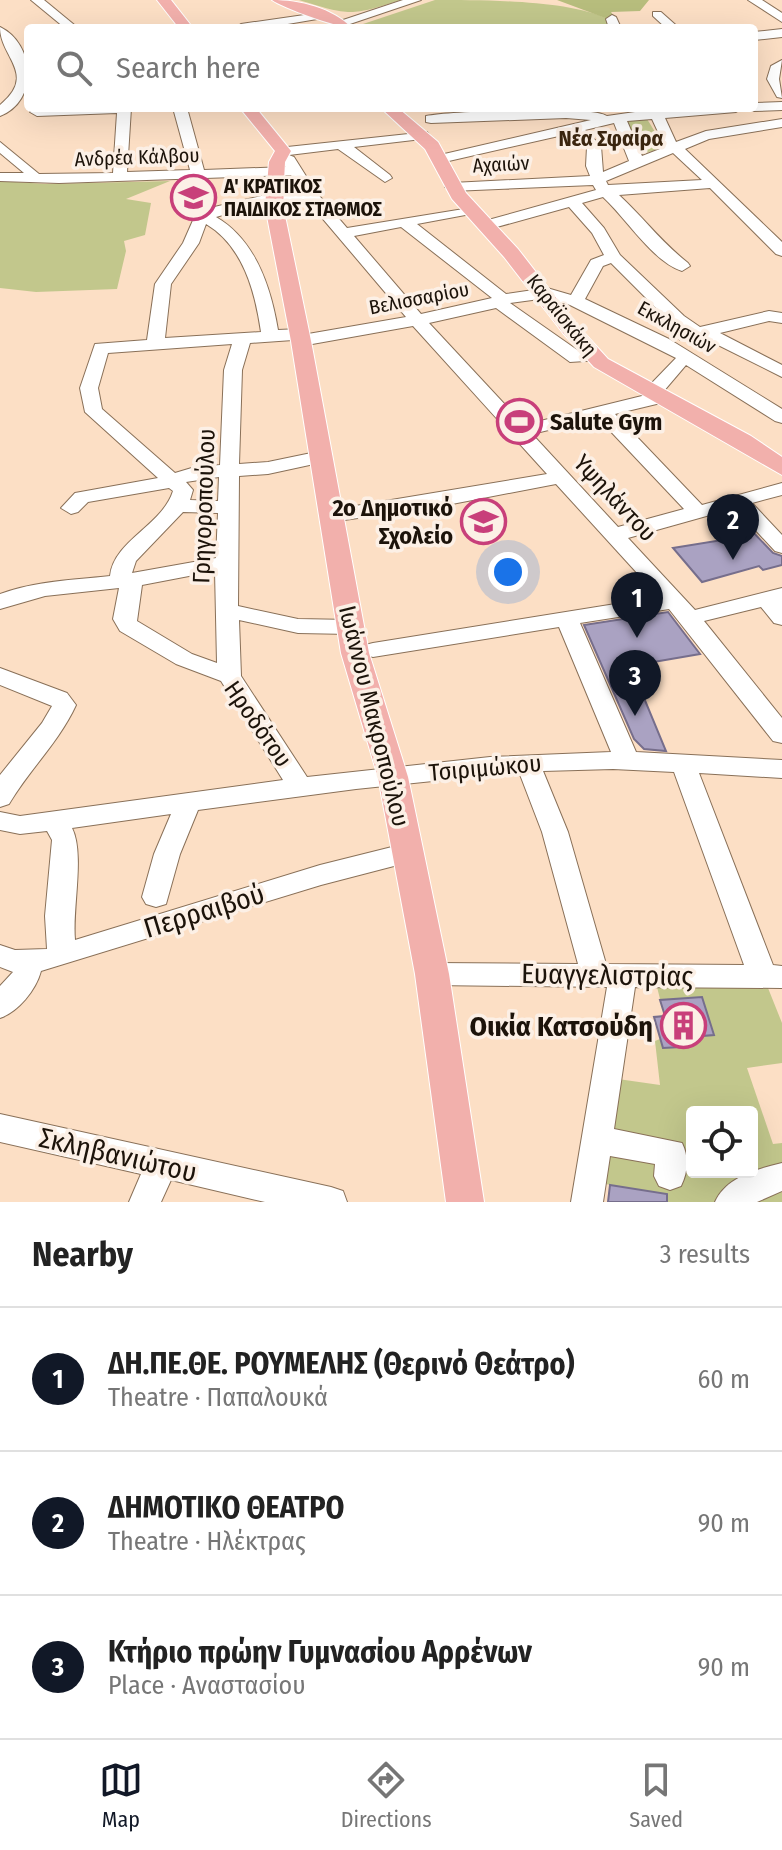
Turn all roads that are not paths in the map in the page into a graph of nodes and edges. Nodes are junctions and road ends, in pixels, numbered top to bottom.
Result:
1 (37, 0) edge
2 (164, 0) edge
3 (279, 0) edge
4 (415, 0) edge
5 (754, 0) edge
6 (657, 14) dead end
7 (325, 15) junction
8 (782, 18) edge
9 (67, 24) edge
10 (183, 24) edge
11 (267, 24) edge
12 (340, 24) edge
13 (349, 24) edge
14 (668, 24) edge
15 (0, 31) edge
16 (782, 33) edge
17 (758, 36) edge
18 (773, 73) edge
19 (0, 93) edge
20 (782, 94) edge
21 (15, 96) junction
22 (782, 106) edge
23 (758, 107) edge
24 (0, 112) edge
25 (124, 112) edge
26 (181, 112) edge
27 (250, 112) edge
28 (397, 112) edge
29 (672, 112) edge
30 (656, 113) junction
31 (613, 119) junction
32 (782, 123) edge
33 (426, 127) junction
34 (576, 129) junction
35 (341, 144) junction
36 (0, 146) edge
37 (674, 147) junction
38 (440, 159) junction
39 (637, 163) junction
40 (198, 175) junction
41 (0, 177) edge
42 (120, 177) junction
43 (287, 177) junction
44 (385, 178) dead end
45 (32, 179) junction
46 (598, 179) junction
47 (450, 182) junction
48 (714, 183) junction
49 (573, 202) junction
50 (471, 210) junction
51 (205, 217) junction
52 (404, 222) junction
53 (486, 225) junction
54 (344, 233) junction
55 (782, 251) edge
56 (613, 257) junction
57 (682, 266) dead end
58 (543, 293) junction
59 (501, 301) junction
60 (576, 301) junction
61 (780, 318) edge
62 (418, 321) junction
63 (700, 331) junction
64 (270, 335) junction
65 (300, 337) junction
66 (242, 340) junction
67 (663, 343) junction
68 (155, 346) junction
69 (594, 356) junction
70 (679, 363) dead end
71 (782, 372) edge
72 (657, 394) junction
73 (602, 412) junction
74 (780, 413) edge
75 (519, 432) junction
76 (321, 457) junction
77 (232, 468) junction
78 (782, 468) edge
79 (561, 477) junction
80 (174, 480) junction
81 (782, 489) edge
82 (738, 500) junction
83 (180, 506) junction
84 (231, 507) junction
85 (71, 508) dead end
86 (697, 511) junction
87 (331, 516) junction
88 (614, 535) junction
89 (782, 547) edge
90 (226, 563) junction
91 (121, 582) junction
92 (774, 597) edge
93 (9, 598) edge
94 (682, 609) junction
95 (226, 610) junction
96 (567, 618) junction
97 (782, 618) edge
98 (350, 627) junction
99 (373, 650) dead end
100 (0, 676) edge
101 (229, 676) junction
102 (782, 735) edge
103 (627, 760) junction
104 (683, 763) junction
105 (528, 764) junction
106 (782, 769) edge
107 (393, 777) junction
108 (300, 788) junction
109 (0, 798) edge
110 (188, 803) junction
111 (0, 821) edge
112 (55, 821) junction
113 (408, 853) junction
114 (156, 897) dead end
115 (62, 955) junction
116 (0, 956) edge
117 (30, 962) junction
118 (432, 974) junction
119 (609, 975) junction
120 (772, 977) edge
121 (0, 1006) edge
122 (0, 1128) edge
123 (596, 1140) junction
124 (161, 1166) junction
125 (670, 1176) dead end
126 (782, 1177) edge
127 (290, 1197) edge
128 (145, 1202) edge
129 (331, 1202) edge
130 (465, 1202) edge
131 (587, 1202) edge
132 (731, 1202) edge

1 - 9 street
2 - 10 main road
3 - 7 main road
4 - 13 street
5 - 8 street
6 - 14 street
7 - 11 street
7 - 12 main road
15 - 21 street
16 - 17 street
18 - 20 street
19 - 21 street
21 - 24 street
22 - 23 street
25 - 42 street
26 - 40 street
27 - 43 main road, Υψηλάντου
28 - 33 main road, Καραϊσκάκη
29 - 30 street
30 - 31 street
30 - 37 street
31 - 33 street
31 - 34 street
31 - 39 street
32 - 37 street
33 - 35 street
33 - 38 main road, Καραϊσκάκη
34 - 38 street
34 - 46 street
35 - 43 street
35 - 44 street
36 - 45 street
37 - 39 street
37 - 48 street
38 - 47 main road, Καραϊσκάκη
39 - 46 street
40 - 42 street, Ανδρέα Κάλβου
40 - 43 street, Ανδρέα Κάλβου
41 - 45 street, Ανδρέα Κάλβου
42 - 45 street, Ανδρέα Κάλβου
43 - 51 street
43 - 54 street, Υψηλάντου
43 - 65 main road, Ιωάννου Μακροπούλου
46 - 47 street
46 - 48 street
46 - 49 street
46 - 57 street
47 - 50 main road, Καραϊσκάκη
48 - 55 street
49 - 53 street
49 - 56 street
50 - 52 street
50 - 53 main road, Καραϊσκάκη
51 - 64 street
51 - 68 street
52 - 54 street
52 - 59 street
53 - 58 main road, Καραϊσκάκη
54 - 62 street, Υψηλάντου
56 - 60 street
56 - 63 street
58 - 59 street, Βελισσαρίου
58 - 60 street, Εκκλησιών
58 - 69 main road, Καραϊσκάκη
59 - 62 street, Βελισσαρίου
59 - 69 street
60 - 67 street, Εκκλησιών
61 - 63 street
62 - 65 street, Βελισσαρίου
62 - 75 street, Υψηλάντου
63 - 67 street
63 - 71 street
64 - 65 street, Βελισσαρίου
64 - 66 street, Βελισσαρίου
65 - 76 main road, Ιωάννου Μακροπούλου
66 - 68 street, Βελισσαρίου
66 - 77 street, Γρηγοροπούλου
67 - 74 street, Εκκλησιών
68 - 80 street, Βελισσαρίου
69 - 72 main road, Καραϊσκάκη
70 - 72 street
72 - 73 street
72 - 78 main road, Καραϊσκάκη
73 - 75 street
73 - 86 street
75 - 79 street, Υψηλάντου
76 - 77 street
76 - 87 main road, Ιωάννου Μακροπούλου
77 - 80 street
77 - 84 street, Γρηγοροπούλου
79 - 87 street
79 - 88 street, Υψηλάντου
80 - 83 street
80 - 85 street
81 - 82 street
82 - 86 street
82 - 89 street
83 - 84 street
83 - 91 street
84 - 90 street, Γρηγοροπούλου
86 - 88 street
87 - 98 main road, Ιωάννου Μακροπούλου
88 - 94 street, Υψηλάντου
90 - 91 street
90 - 95 street, Γρηγοροπούλου
91 - 93 street
91 - 101 street, Ηροδότου
92 - 94 street
92 - 97 street
94 - 96 street
94 - 102 street, Υψηλάντου
95 - 98 street
95 - 101 street, Γρηγοροπούλου
96 - 99 street
96 - 103 street
98 - 107 main road, Ιωάννου Μακροπούλου
100 - 109 street
101 - 108 street, Ηροδότου
103 - 104 street, Τσιριμώκου
103 - 105 street, Τσιριμώκου
104 - 106 street, Τσιριμώκου
104 - 120 street
105 - 107 street, Τσιριμώκου
105 - 119 street
107 - 108 street, Τσιριμώκου
107 - 113 main road, Ιωάννου Μακροπούλου
108 - 110 street, Τσιριμώκου
110 - 112 street, Τσιριμώκου
110 - 114 street
111 - 112 street, Τσιριμώκου
112 - 115 street
113 - 115 street, Περραιβού
113 - 118 main road, Ιωάννου Μακροπούλου
115 - 117 street, Περραιβού
116 - 117 street, Περραιβού
117 - 121 street
118 - 119 street, Ευαγγελιστρίας
118 - 130 main road, Ιωάννου Μακροπούλου
119 - 120 street, Ευαγγελιστρίας
119 - 123 street
122 - 124 street, Σκληβανιώτου
123 - 125 street
123 - 131 street
124 - 127 street, Σκληβανιώτου
124 - 128 street
126 - 132 street
127 - 129 street, Σκληβανιώτου

